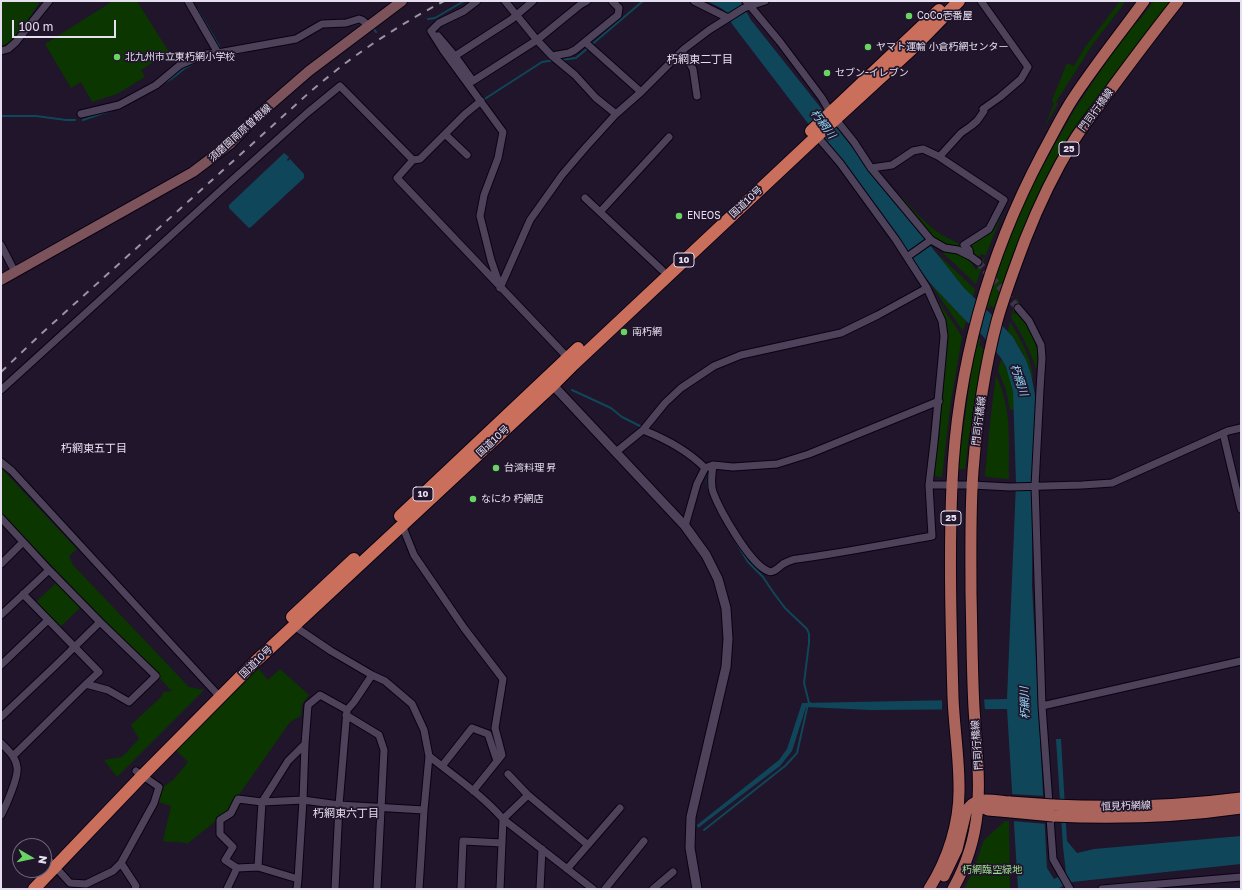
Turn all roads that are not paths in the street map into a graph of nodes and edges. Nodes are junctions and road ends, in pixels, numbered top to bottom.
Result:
1 (49, 1) edge
2 (188, 1) edge
3 (402, 1) edge
4 (477, 1) edge
5 (505, 1) edge
6 (533, 1) edge
7 (588, 1) edge
8 (612, 1) edge
9 (694, 1) edge
10 (764, 1) edge
11 (948, 1) edge
12 (959, 1) edge
13 (981, 1) edge
14 (1144, 1) edge
15 (1178, 1) edge
16 (579, 3) edge
17 (747, 5) edge
18 (516, 15) junction
19 (728, 18) junction
20 (368, 27) junction
21 (431, 31) junction
22 (537, 40) junction
23 (588, 44) junction
24 (1, 51) edge
25 (682, 51) junction
26 (218, 53) junction
27 (455, 56) junction
28 (553, 56) junction
29 (641, 92) junction
30 (697, 96) dead end
31 (481, 101) junction
32 (81, 114) dead end
33 (616, 114) junction
34 (833, 115) junction
35 (814, 133) junction
36 (445, 134) junction
37 (669, 137) dead end
38 (467, 155) dead end
39 (938, 156) junction
40 (413, 160) junction
41 (871, 168) junction
42 (585, 198) dead end
43 (600, 212) junction
44 (928, 243) junction
45 (1, 245) edge
46 (910, 256) junction
47 (970, 256) junction
48 (978, 262) tunnel mouth
49 (662, 270) junction
50 (15, 272) junction
51 (1, 280) edge
52 (500, 288) junction
53 (928, 288) junction
54 (1018, 308) tunnel mouth
55 (570, 361) junction
56 (550, 382) junction
57 (1, 390) edge
58 (939, 400) junction
59 (1241, 428) edge
60 (643, 430) junction
61 (1223, 433) junction
62 (616, 452) junction
63 (1, 463) edge
64 (713, 465) junction
65 (705, 468) junction
66 (929, 485) junction
67 (952, 485) junction
68 (972, 485) junction
69 (1035, 486) junction
70 (1241, 509) edge
71 (1, 518) edge
72 (402, 525) junction
73 (685, 526) junction
74 (23, 542) junction
75 (1, 564) edge
76 (49, 570) junction
77 (23, 594) junction
78 (1, 615) edge
79 (48, 620) junction
80 (100, 622) junction
81 (294, 626) junction
82 (74, 648) junction
83 (1241, 661) edge
84 (1, 665) edge
85 (372, 675) junction
86 (86, 684) junction
87 (217, 694) junction
88 (1042, 706) junction
89 (346, 713) junction
90 (1, 717) edge
91 (1, 744) edge
92 (306, 744) junction
93 (13, 756) junction
94 (429, 756) junction
95 (497, 761) junction
96 (442, 766) junction
97 (139, 774) junction
98 (508, 774) dead end
99 (959, 787) junction
100 (473, 791) junction
101 (528, 795) junction
102 (1241, 798) edge
103 (303, 800) junction
104 (262, 802) junction
105 (4, 804) edge
106 (981, 804) junction
107 (339, 805) junction
108 (381, 807) junction
109 (620, 808) dead end
110 (1241, 808) edge
111 (424, 810) junction
112 (1053, 811) junction
113 (1, 815) edge
114 (503, 819) junction
115 (644, 841) dead end
116 (502, 843) junction
117 (588, 846) junction
118 (542, 849) junction
119 (52, 862) edge
120 (121, 863) junction
121 (258, 866) junction
122 (237, 868) junction
123 (567, 869) junction
124 (52, 870) edge
125 (673, 872) dead end
126 (1241, 877) edge
127 (36, 878) edge
128 (41, 878) edge
129 (298, 879) junction
130 (69, 886) edge
131 (1069, 888) edge
132 (25, 889) edge
133 (34, 889) edge
134 (135, 889) edge
135 (227, 889) edge
136 (297, 889) edge
137 (335, 889) edge
138 (377, 889) edge
139 (419, 889) edge
140 (461, 889) edge
141 (500, 889) edge
142 (540, 889) edge
143 (593, 889) edge
144 (606, 889) edge
145 (653, 889) edge
146 (697, 889) edge
147 (929, 889) edge
148 (937, 889) edge
149 (953, 889) edge
150 (1102, 889) edge

1 - 24 street
2 - 26 street
3 - 20 main road, 須磨園南原曽根線
4 - 21 street
5 - 18 street
6 - 18 street
7 - 16 street
8 - 23 street
9 - 19 street
10 - 17 street
11 - 34 highway, 国道10号 / 10
12 - 34 highway, 国道10号 / 10
13 - 39 street
14 - 67 main road, 門司行橋線 / 25
15 - 68 main road, 門司行橋線 / 25
16 - 22 street
17 - 19 street
17 - 34 street
18 - 22 street
18 - 27 street
19 - 25 street
20 - 26 street
20 - 50 main road, 須磨園南原曽根線
21 - 27 street
21 - 31 street
22 - 27 street
22 - 28 street
23 - 28 street
23 - 29 street
25 - 29 street
25 - 30 street
26 - 32 street
28 - 33 street
29 - 33 street
31 - 36 street
31 - 52 street
33 - 52 street
34 - 35 highway, 国道10号 / 10
34 - 41 street
35 - 46 street
35 - 49 highway, 国道10号 / 10
35 - 55 highway, 国道10号 / 10
36 - 38 street
36 - 40 street
37 - 43 street
39 - 41 street
39 - 47 street
40 - 52 street
40 - 57 street
41 - 44 street
42 - 43 street
43 - 49 street
44 - 46 street
44 - 47 street
45 - 50 street
46 - 53 street
47 - 48 street
49 - 55 highway, 国道10号 / 10
50 - 51 main road, 須磨園南原曽根線
52 - 55 street
53 - 58 street
53 - 60 street
54 - 69 street
55 - 56 highway, 国道10号 / 10
56 - 62 street
56 - 72 highway, 国道10号 / 10
56 - 87 highway, 国道10号 / 10
58 - 64 street
58 - 66 street
59 - 61 street
60 - 62 street
60 - 65 street
61 - 69 street
61 - 70 street
62 - 73 street
63 - 87 street
64 - 65 street
64 - 66 street
65 - 73 street
66 - 67 street
67 - 68 street
67 - 99 main road, 門司行橋線 / 25
68 - 69 street
68 - 106 main road, 門司行橋線 / 25
69 - 88 street
71 - 74 street
72 - 81 highway, 国道10号 / 10
72 - 95 street
73 - 146 street
74 - 75 street
74 - 76 street
76 - 77 street
76 - 80 street
77 - 78 street
77 - 79 street
79 - 82 street
79 - 84 street
80 - 82 street
80 - 86 street
81 - 85 street
81 - 87 highway, 国道10号 / 10
82 - 86 street
82 - 90 street
83 - 88 street
85 - 89 street
85 - 94 street
86 - 93 street
87 - 97 highway, 国道10号 / 10
88 - 131 street
89 - 92 street
89 - 107 street
89 - 108 street
91 - 93 street
92 - 103 street
92 - 104 street
93 - 105 street
94 - 96 street
94 - 111 street
95 - 96 street
95 - 100 street
96 - 100 street
97 - 119 highway, 国道10号 / 10
97 - 120 street
98 - 101 street
99 - 106 main road
99 - 147 main road, 門司行橋線 / 25
100 - 114 street
101 - 114 street
101 - 117 street
102 - 112 main road, 恒見朽網線
103 - 104 street
103 - 107 street
103 - 129 street
104 - 121 street
104 - 122 street
105 - 113 street
106 - 112 main road, 恒見朽網線, bridge
106 - 148 main road
106 - 149 main road, 門司行橋線 / 25
107 - 108 street
107 - 137 street
108 - 111 street
108 - 138 street
109 - 117 street
110 - 112 main road, 恒見朽網線
111 - 139 street
114 - 116 street
114 - 118 street
115 - 144 street
116 - 140 street
116 - 141 street
117 - 123 street
118 - 123 street
118 - 142 street
120 - 130 street
120 - 134 street
121 - 122 street
121 - 129 street
122 - 135 street
123 - 143 street
124 - 130 street
125 - 145 street
126 - 150 street
127 - 132 highway, 国道10号 / 10
128 - 133 highway, 国道10号 / 10
129 - 136 street

